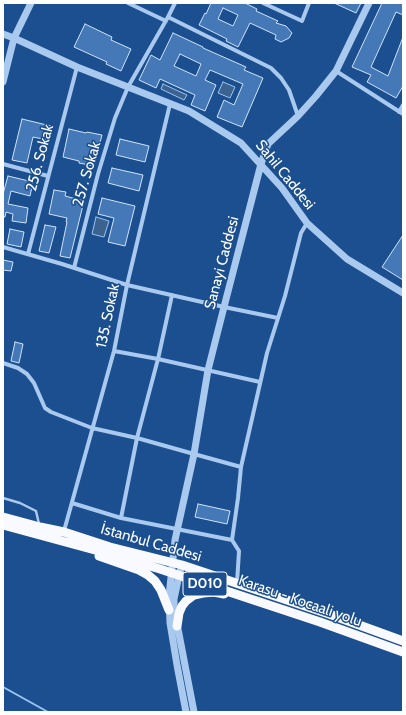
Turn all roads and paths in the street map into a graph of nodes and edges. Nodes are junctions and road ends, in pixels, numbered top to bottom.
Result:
1 (31, 3) edge
2 (128, 3) edge
3 (175, 3) edge
4 (263, 3) edge
5 (309, 3) edge
6 (369, 3) edge
7 (167, 19) junction
8 (3, 34) edge
9 (14, 38) junction
10 (77, 67) junction
11 (336, 70) junction
12 (3, 82) edge
13 (128, 87) junction
14 (170, 104) junction
15 (403, 105) edge
16 (401, 113) edge
17 (298, 116) junction
18 (3, 164) edge
19 (261, 164) junction
20 (48, 176) junction
21 (307, 223) junction
22 (3, 247) edge
23 (28, 254) junction
24 (74, 268) junction
25 (127, 285) junction
26 (403, 293) edge
27 (172, 295) junction
28 (224, 307) junction
29 (278, 318) junction
30 (114, 351) junction
31 (158, 359) junction
32 (3, 363) edge
33 (208, 370) junction
34 (260, 382) junction
35 (92, 428) junction
36 (137, 438) junction
37 (194, 454) junction
38 (240, 467) junction
39 (3, 498) edge
40 (72, 503) junction
41 (3, 517) edge
42 (121, 518) junction
43 (3, 525) edge
44 (40, 527) junction
45 (178, 530) junction
46 (64, 532) junction
47 (55, 539) junction
48 (232, 540) junction
49 (173, 563) junction
50 (182, 565) junction
51 (175, 574) junction
52 (237, 584) junction
53 (250, 598) junction
54 (169, 610) junction
55 (178, 626) junction
56 (403, 641) edge
57 (403, 652) edge
58 (186, 712) edge
59 (194, 712) edge

1 - 9 street
2 - 7 street
3 - 7 street, 257. Sokak
4 - 5 street
6 - 11 street, Sanayi Caddesi
7 - 13 street, 257. Sokak
7 - 17 street
8 - 9 street, Sahil Caddesi
9 - 10 street, Sahil Caddesi
9 - 12 street
10 - 13 street, Sahil Caddesi
10 - 20 street, 256. Sokak
11 - 16 street
11 - 17 street, Sanayi Caddesi
13 - 14 street, Sahil Caddesi
13 - 24 street, 257. Sokak
14 - 19 street, Sahil Caddesi
14 - 25 street, 135. Sokak
15 - 16 street
17 - 19 street, Sanayi Caddesi
18 - 20 street
19 - 21 street, Sahil Caddesi
19 - 28 street, Sanayi Caddesi
20 - 23 street, 256. Sokak
21 - 26 street, Sahil Caddesi
21 - 29 street
22 - 23 street
23 - 24 street
24 - 25 street
25 - 27 street
25 - 30 street, 135. Sokak
27 - 28 street
27 - 31 street
28 - 29 street
28 - 33 street, Sanayi Caddesi
29 - 34 street
30 - 31 street
30 - 35 street, 135. Sokak
31 - 33 street
31 - 36 street
32 - 35 street
33 - 34 street
33 - 37 street, Sanayi Caddesi
34 - 38 street
35 - 36 street
35 - 40 street, 135. Sokak
36 - 37 street
36 - 42 street
37 - 38 street
37 - 45 street, Sanayi Caddesi
38 - 48 street
39 - 44 lane
40 - 42 street
40 - 46 street, 135. Sokak
41 - 44 highway, İstanbul Caddesi / D010
42 - 45 street
43 - 47 highway, Karasu - Kocaali yolu / D010
44 - 46 highway, İstanbul Caddesi / D010
45 - 48 street
45 - 49 street, Sanayi Caddesi
46 - 49 highway, İstanbul Caddesi / D010
47 - 51 highway, Karasu - Kocaali yolu / D010
47 - 54 highway
48 - 52 street
49 - 50 highway, İstanbul Caddesi / D010
49 - 51 street, Sanayi Caddesi
50 - 51 street
50 - 52 highway, İstanbul Caddesi / D010
51 - 53 highway, Karasu - Kocaali yolu / D010
51 - 54 street
51 - 55 street
52 - 56 highway, İstanbul Caddesi / D010
53 - 55 highway
53 - 57 highway, Karasu - Kocaali yolu / D010
54 - 58 street
55 - 59 street

